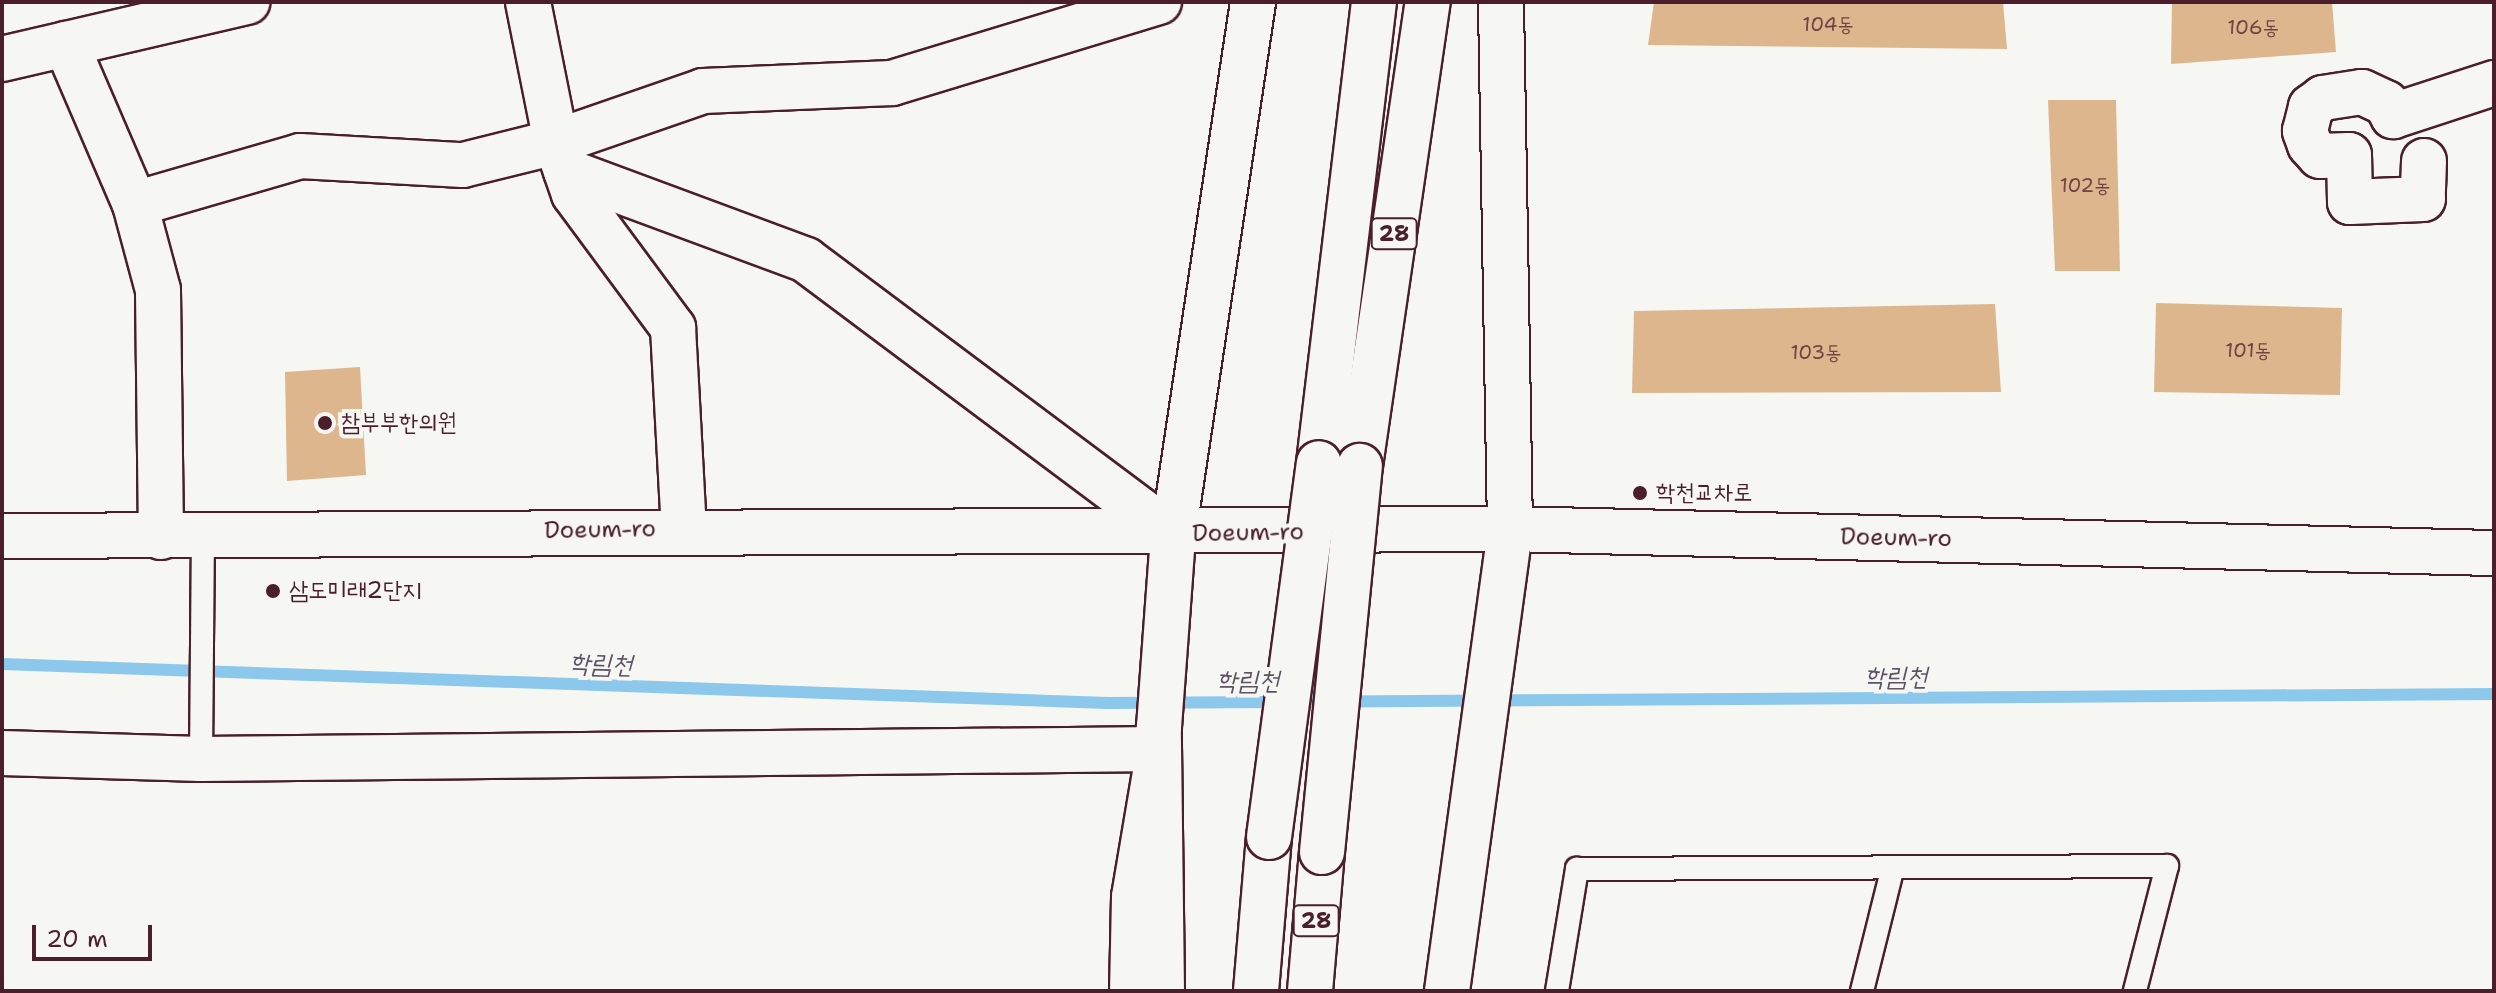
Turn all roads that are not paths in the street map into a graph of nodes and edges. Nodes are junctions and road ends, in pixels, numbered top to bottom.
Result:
1 (247, 2) edge
2 (528, 2) edge
3 (1159, 2) edge
4 (1253, 2) edge
5 (1374, 2) edge
6 (1428, 2) edge
7 (1501, 2) edge
8 (66, 44) junction
9 (2, 59) edge
10 (2494, 83) edge
11 (2393, 116) junction
12 (2349, 155) junction
13 (561, 156) junction
14 (2424, 161) dead end
15 (135, 204) junction
16 (1340, 465) junction
17 (684, 528) junction
18 (1510, 529) junction
19 (1173, 535) junction
20 (2, 536) edge
21 (182, 537) junction
22 (2494, 553) edge
23 (1159, 738) junction
24 (2, 753) edge
25 (201, 759) junction
26 (1892, 871) junction
27 (1132, 991) edge
28 (1162, 991) edge
29 (1256, 991) edge
30 (1310, 991) edge
31 (1447, 991) edge
32 (1557, 991) edge
33 (1862, 991) edge
34 (2135, 991) edge

1 - 8 street
2 - 13 street
3 - 13 street
4 - 19 street
5 - 16 street
6 - 16 street, 28
7 - 18 street
8 - 9 street
8 - 15 street
10 - 11 street
11 - 12 street
11 - 12 street
12 - 14 street
13 - 15 street
13 - 17 street
13 - 19 street
15 - 21 street
16 - 29 street, bridge
16 - 30 street, 28, bridge
17 - 19 street, Doeum-ro
17 - 21 street, Doeum-ro
18 - 19 street, Doeum-ro
18 - 22 street, Doeum-ro
18 - 31 street
19 - 23 street
20 - 21 street, Doeum-ro
21 - 25 lane
23 - 25 street
23 - 27 street
23 - 28 street
24 - 25 street
26 - 32 lane
26 - 33 lane
26 - 34 lane

